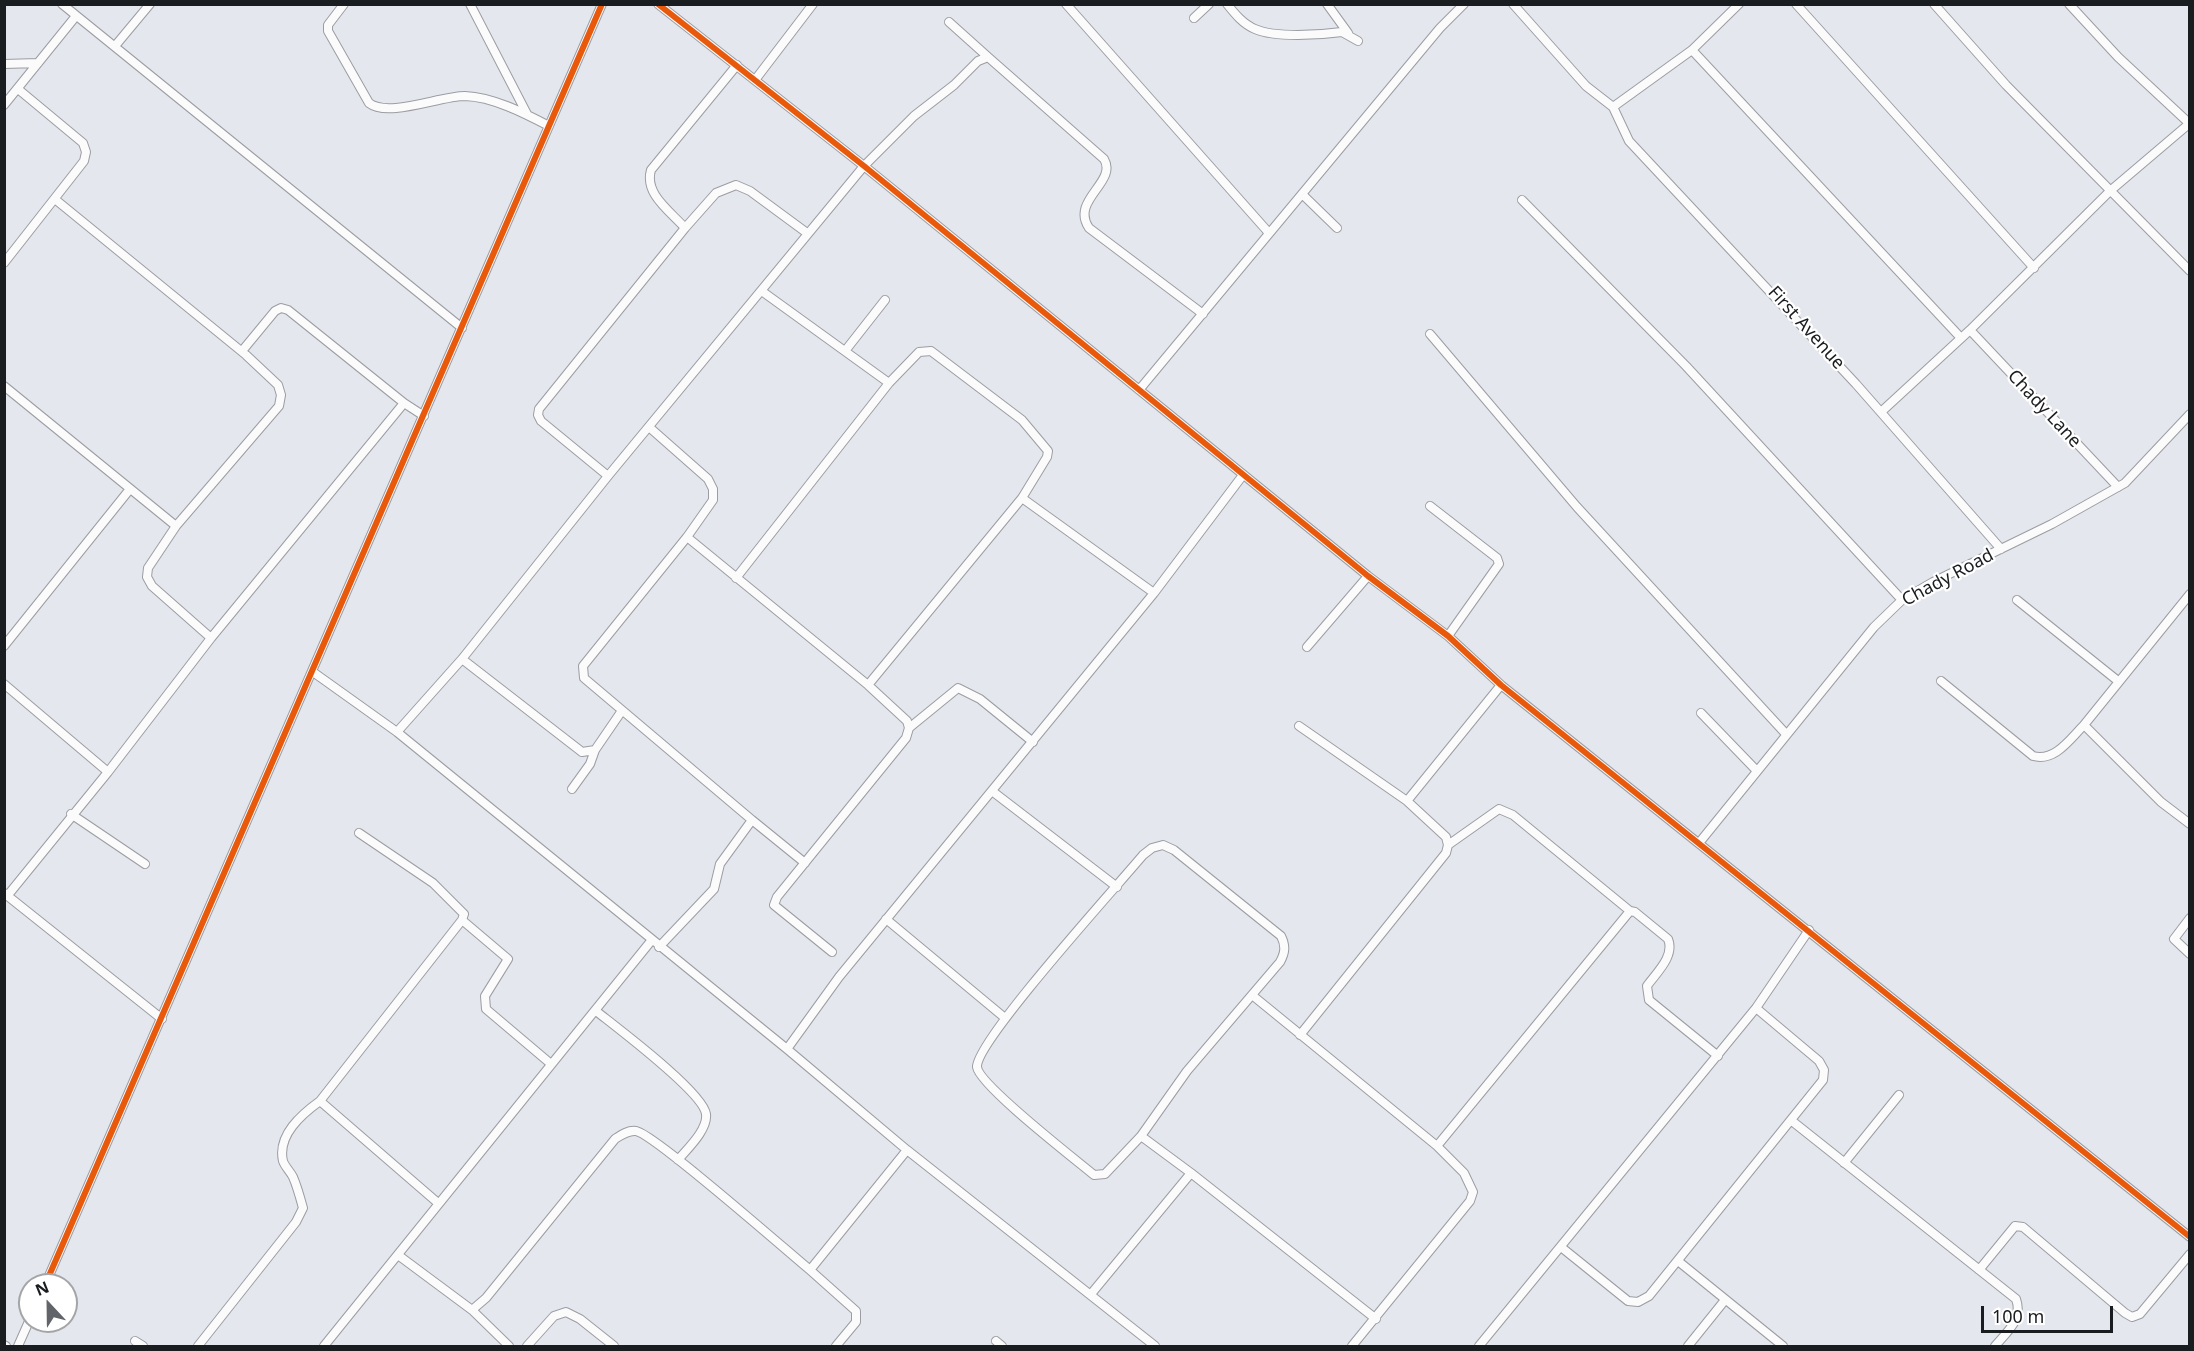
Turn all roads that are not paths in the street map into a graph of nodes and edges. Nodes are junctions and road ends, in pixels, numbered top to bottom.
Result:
1 (62, 4) edge
2 (150, 4) edge
3 (344, 4) edge
4 (470, 4) edge
5 (602, 4) edge
6 (658, 4) edge
7 (813, 4) edge
8 (1066, 4) edge
9 (1209, 4) edge
10 (1227, 4) edge
11 (1327, 4) edge
12 (1464, 4) edge
13 (1513, 4) edge
14 (1726, 4) edge
15 (1739, 4) edge
16 (1796, 4) edge
17 (1934, 4) edge
18 (2068, 4) edge
19 (1732, 11) junction
20 (76, 15) junction
21 (1194, 18) dead end
22 (949, 22) dead end
23 (1348, 33) junction
24 (1358, 41) dead end
25 (115, 46) junction
26 (1692, 50) junction
27 (988, 57) junction
28 (38, 63) junction
29 (4, 64) edge
30 (737, 65) junction
31 (755, 80) junction
32 (18, 89) junction
33 (4, 105) edge
34 (1613, 107) junction
35 (526, 114) junction
36 (2189, 123) edge
37 (549, 126) junction
38 (864, 166) junction
39 (2110, 191) junction
40 (1302, 194) junction
41 (56, 200) junction
42 (1522, 200) dead end
43 (685, 228) junction
44 (1337, 228) dead end
45 (807, 233) junction
46 (1269, 233) junction
47 (4, 263) edge
48 (2034, 268) junction
49 (2190, 272) edge
50 (763, 292) junction
51 (885, 300) dead end
52 (1203, 314) junction
53 (462, 328) junction
54 (1970, 330) junction
55 (1430, 334) dead end
56 (1961, 338) junction
57 (242, 351) junction
58 (845, 351) junction
59 (889, 383) junction
60 (4, 386) edge
61 (1139, 390) junction
62 (404, 403) junction
63 (1881, 412) junction
64 (2190, 414) edge
65 (424, 417) junction
66 (649, 428) junction
67 (1243, 475) junction
68 (608, 476) junction
69 (2118, 487) junction
70 (130, 489) junction
71 (1022, 498) junction
72 (1430, 506) dead end
73 (176, 526) junction
74 (687, 537) junction
75 (2001, 549) junction
76 (1368, 576) junction
77 (736, 578) junction
78 (1154, 593) junction
79 (2190, 594) edge
80 (1902, 600) junction
81 (2017, 600) dead end
82 (1448, 636) junction
83 (211, 638) junction
84 (4, 646) edge
85 (1307, 647) dead end
86 (462, 659) junction
87 (313, 672) junction
88 (1941, 681) dead end
89 (2118, 681) junction
90 (4, 684) edge
91 (868, 685) junction
92 (1501, 686) junction
93 (621, 712) junction
94 (1701, 713) dead end
95 (2084, 725) junction
96 (1299, 726) dead end
97 (909, 728) junction
98 (397, 732) junction
99 (1786, 734) junction
100 (1033, 742) junction
101 (596, 750) junction
102 (1757, 771) junction
103 (108, 772) junction
104 (572, 789) dead end
105 (992, 790) junction
106 (1407, 801) junction
107 (71, 814) junction
108 (752, 820) junction
109 (2190, 824) edge
110 (359, 833) dead end
111 (1700, 843) junction
112 (1448, 845) junction
113 (805, 863) junction
114 (145, 864) dead end
115 (1117, 887) junction
116 (6, 894) edge
117 (1630, 911) junction
118 (2190, 918) edge
119 (886, 919) junction
120 (462, 920) junction
121 (1809, 930) junction
122 (651, 941) junction
123 (659, 947) junction
124 (832, 952) dead end
125 (2190, 954) edge
126 (1252, 995) junction
127 (1756, 1008) junction
128 (596, 1011) junction
129 (1005, 1018) junction
130 (162, 1020) junction
131 (1300, 1035) junction
132 (787, 1049) junction
133 (1718, 1056) junction
134 (551, 1064) junction
135 (1899, 1095) dead end
136 (320, 1101) junction
137 (1792, 1121) junction
138 (1141, 1136) junction
139 (1437, 1146) junction
140 (907, 1150) junction
141 (678, 1160) junction
142 (1844, 1163) junction
143 (1191, 1173) junction
144 (438, 1203) junction
145 (2190, 1237) edge
146 (1561, 1247) junction
147 (2190, 1254) edge
148 (398, 1255) junction
149 (1678, 1261) junction
150 (810, 1270) junction
151 (1979, 1270) junction
152 (50, 1273) edge
153 (1091, 1294) junction
154 (1725, 1300) junction
155 (472, 1310) junction
156 (1376, 1319) junction
157 (24, 1333) edge
158 (135, 1341) dead end
159 (18, 1347) edge
160 (143, 1347) edge
161 (198, 1347) edge
162 (324, 1347) edge
163 (509, 1347) edge
164 (527, 1347) edge
165 (614, 1347) edge
166 (836, 1347) edge
167 (1155, 1347) edge
168 (1352, 1347) edge
169 (1479, 1347) edge
170 (1688, 1347) edge
171 (1783, 1347) edge
172 (1995, 1347) edge

1 - 20 street
2 - 25 street
3 - 35 street
4 - 35 street
5 - 37 street
6 - 30 street
7 - 31 street
8 - 46 street
9 - 21 street
10 - 23 street
11 - 23 street
12 - 40 street
13 - 34 street
14 - 19 street
15 - 19 street
16 - 48 street
17 - 39 street
18 - 36 street
19 - 26 street
20 - 25 street
20 - 28 street
22 - 27 street
23 - 24 street
25 - 53 street
26 - 34 street
26 - 56 street
27 - 38 street
27 - 52 street
28 - 29 street
28 - 32 street
30 - 31 street
30 - 43 street
31 - 38 street
32 - 33 street
32 - 41 street
34 - 63 street, First Avenue
35 - 37 street
36 - 39 street
37 - 53 street
38 - 45 street
38 - 61 street
39 - 48 street
39 - 49 street
40 - 44 street
40 - 46 street
41 - 47 street
41 - 57 street
42 - 80 street
43 - 45 street
43 - 68 street
45 - 50 street
46 - 52 street
48 - 54 street
50 - 58 street
50 - 66 street
51 - 58 street
52 - 61 street
53 - 65 street
54 - 56 street
54 - 69 street, Chady Lane
55 - 99 street
56 - 63 street
57 - 62 street
57 - 73 street
58 - 59 street
59 - 71 street
59 - 77 street
60 - 70 street
61 - 67 street
62 - 65 street
62 - 83 street
63 - 75 street, First Avenue
64 - 69 street, Chady Road
65 - 87 street
66 - 68 street
66 - 74 street
67 - 76 street
67 - 78 street
68 - 86 street
69 - 75 street, Chady Road
70 - 73 street
70 - 84 street
71 - 78 street
71 - 91 street
72 - 82 street
73 - 83 street
74 - 77 street
74 - 93 street
75 - 80 street, Chady Road
76 - 82 street
76 - 85 street
77 - 91 street
78 - 100 street
79 - 89 street
80 - 99 street, Chady Road
81 - 89 street
82 - 92 street
83 - 103 street
86 - 98 street
86 - 101 street
87 - 98 street
87 - 130 street
88 - 95 street
89 - 95 street
90 - 103 street
91 - 97 street
92 - 106 street
92 - 111 street
93 - 101 street
93 - 108 street
94 - 102 street
95 - 109 street
96 - 106 street
97 - 100 street
97 - 113 street
98 - 122 street
99 - 102 street, Chady Road
100 - 105 street
101 - 104 street
102 - 111 street, Chady Road
103 - 107 street
105 - 115 street
105 - 119 street
106 - 112 street
107 - 114 street
107 - 116 street
108 - 113 street
108 - 123 street
110 - 120 street
111 - 121 street
112 - 117 street
112 - 131 street
113 - 124 street
115 - 126 street
115 - 129 street
116 - 130 street
117 - 133 street
117 - 139 street
118 - 125 street
119 - 129 street
119 - 132 street
120 - 134 street
120 - 136 street
121 - 127 street
121 - 145 street
122 - 123 street
122 - 128 street
123 - 132 street
126 - 131 street
126 - 138 street
127 - 133 street
127 - 137 street
128 - 134 street
128 - 141 street
129 - 138 street
130 - 152 street
131 - 139 street
132 - 140 street
133 - 146 street
134 - 144 street
135 - 142 street
136 - 144 street
136 - 161 street
137 - 142 street
137 - 149 street
138 - 143 street
139 - 156 street
140 - 150 street
140 - 153 street
141 - 150 street
141 - 155 street
142 - 151 street
143 - 153 street
143 - 156 street
144 - 148 street
146 - 149 street
146 - 169 street
147 - 151 street
148 - 155 street
148 - 162 street
149 - 154 street
150 - 166 street
151 - 172 street
153 - 167 street
154 - 170 street
154 - 171 street
155 - 163 street
156 - 168 street
157 - 159 street
158 - 160 street
164 - 165 street

